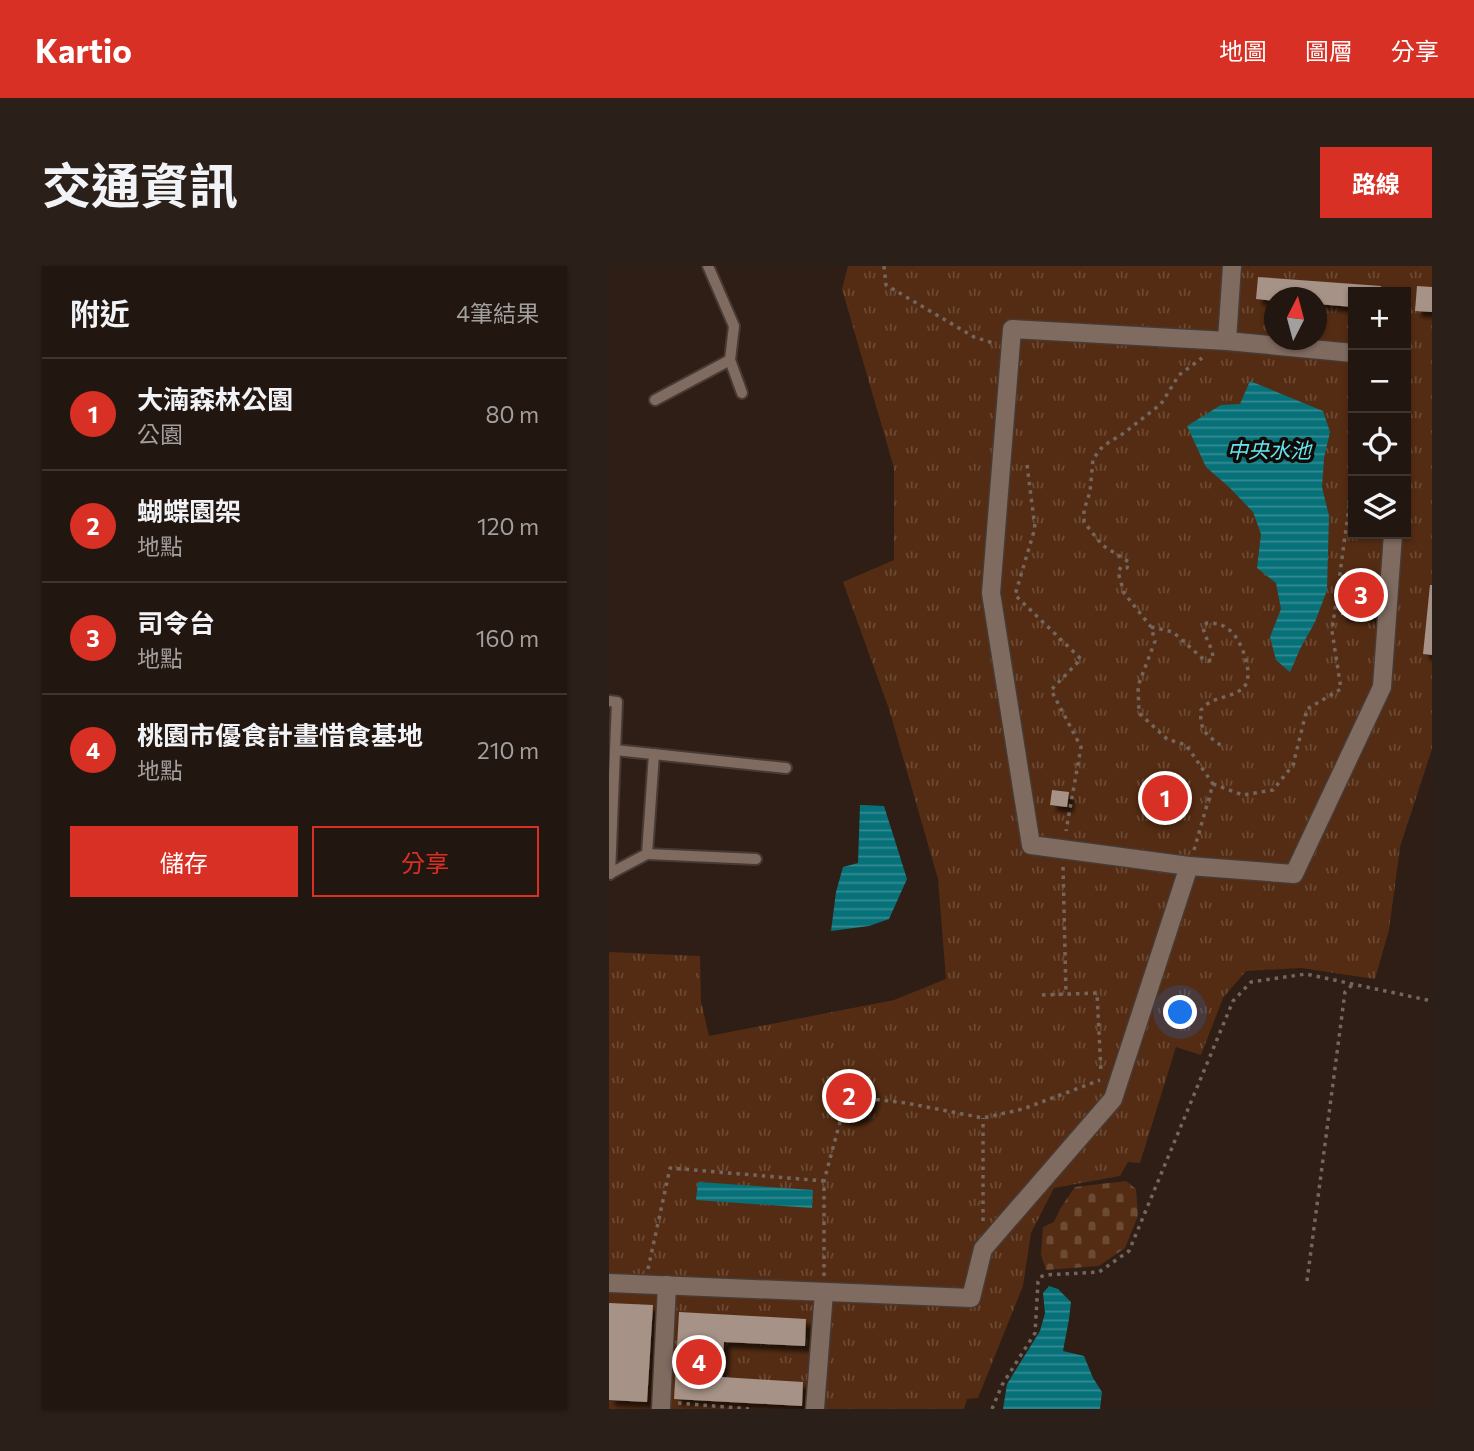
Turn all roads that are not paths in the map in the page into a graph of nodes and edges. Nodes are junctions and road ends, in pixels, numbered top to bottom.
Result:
1 (708, 266) edge
2 (1232, 266) edge
3 (1227, 341) junction
4 (1348, 353) edge
5 (730, 360) junction
6 (742, 393) dead end
7 (655, 400) dead end
8 (1393, 539) edge
9 (613, 701) edge
10 (615, 750) junction
11 (654, 754) junction
12 (786, 768) dead end
13 (611, 795) edge
14 (647, 854) junction
15 (756, 859) dead end
16 (1189, 866) junction
17 (610, 874) edge
18 (609, 1283) edge
19 (667, 1285) junction
20 (824, 1292) junction
21 (661, 1406) edge
22 (815, 1409) edge

1 - 5 lane
2 - 3 street
3 - 4 street
3 - 16 street
5 - 6 lane
5 - 7 lane
8 - 16 street
9 - 10 lane
10 - 11 lane
10 - 13 lane
11 - 12 lane
11 - 14 lane
13 - 17 lane
14 - 15 lane
14 - 17 lane
16 - 20 street
18 - 19 street
19 - 20 street
19 - 21 street
20 - 22 street

